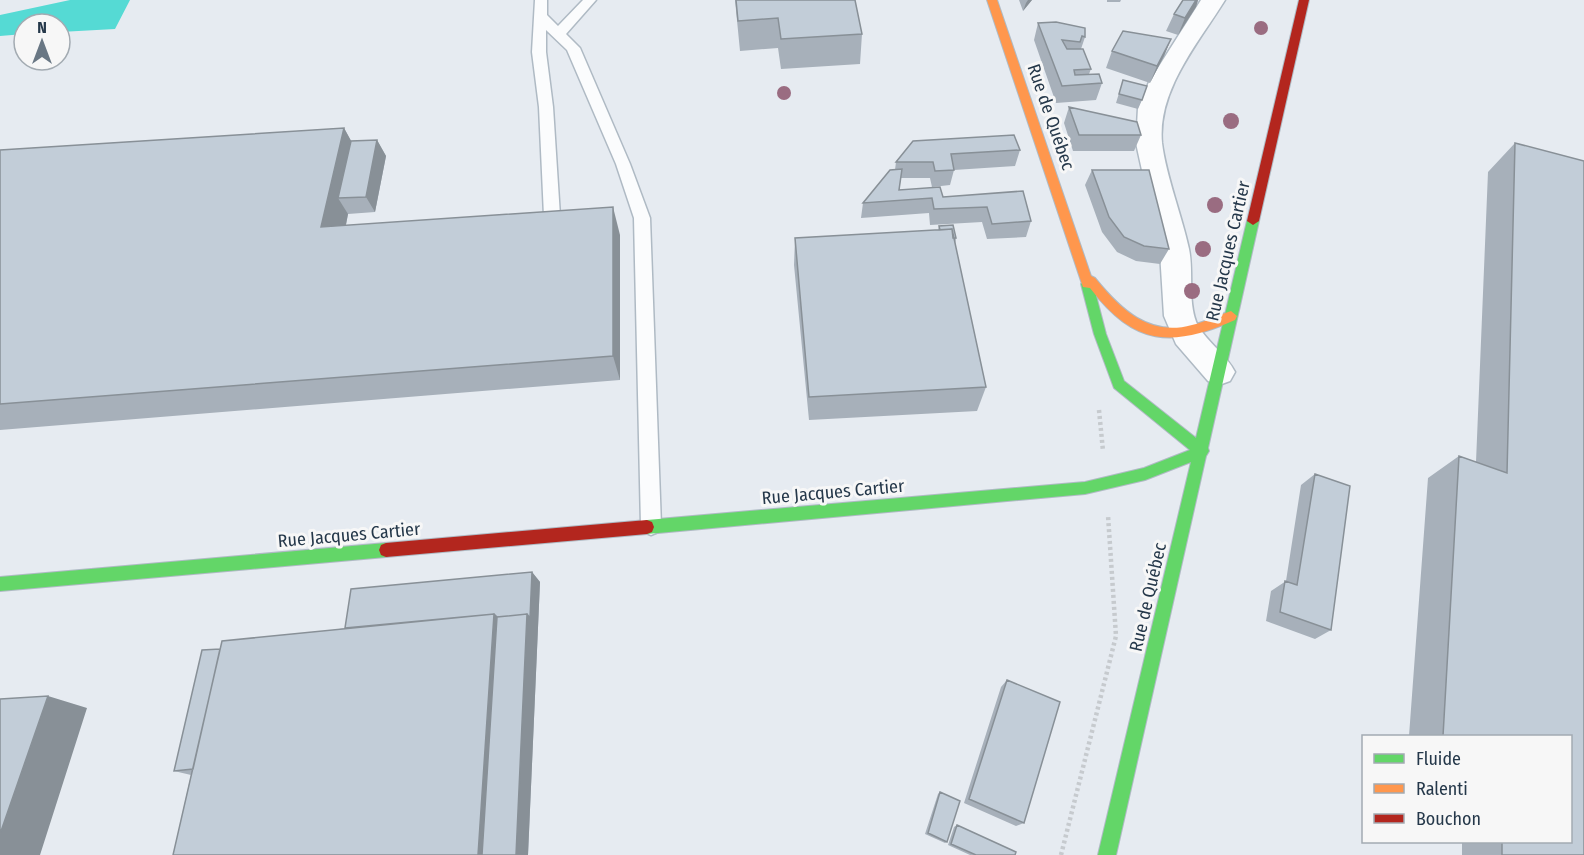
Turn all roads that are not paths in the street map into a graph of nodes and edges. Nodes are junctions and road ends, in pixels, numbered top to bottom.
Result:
1 (590, 0) edge
2 (992, 0) edge
3 (1213, 0) edge
4 (1304, 0) edge
5 (541, 8) edge
6 (558, 33) junction
7 (552, 216) edge
8 (1083, 269) junction
9 (1232, 316) junction
10 (1187, 335) junction
11 (1219, 372) junction
12 (1202, 451) junction
13 (651, 526) junction
14 (0, 584) edge
15 (1107, 855) edge

1 - 6 lane
2 - 8 street, Rue de Québec
3 - 10 street
4 - 9 street, Rue Jacques Cartier
5 - 6 lane
5 - 7 lane
6 - 13 lane
8 - 10 street
8 - 12 street, Rue de Québec
9 - 10 street
9 - 11 street, Rue Jacques Cartier
10 - 11 street
11 - 12 street, Rue Jacques Cartier
12 - 13 street, Rue Jacques Cartier
12 - 15 street, Rue de Québec
13 - 14 street, Rue Jacques Cartier

